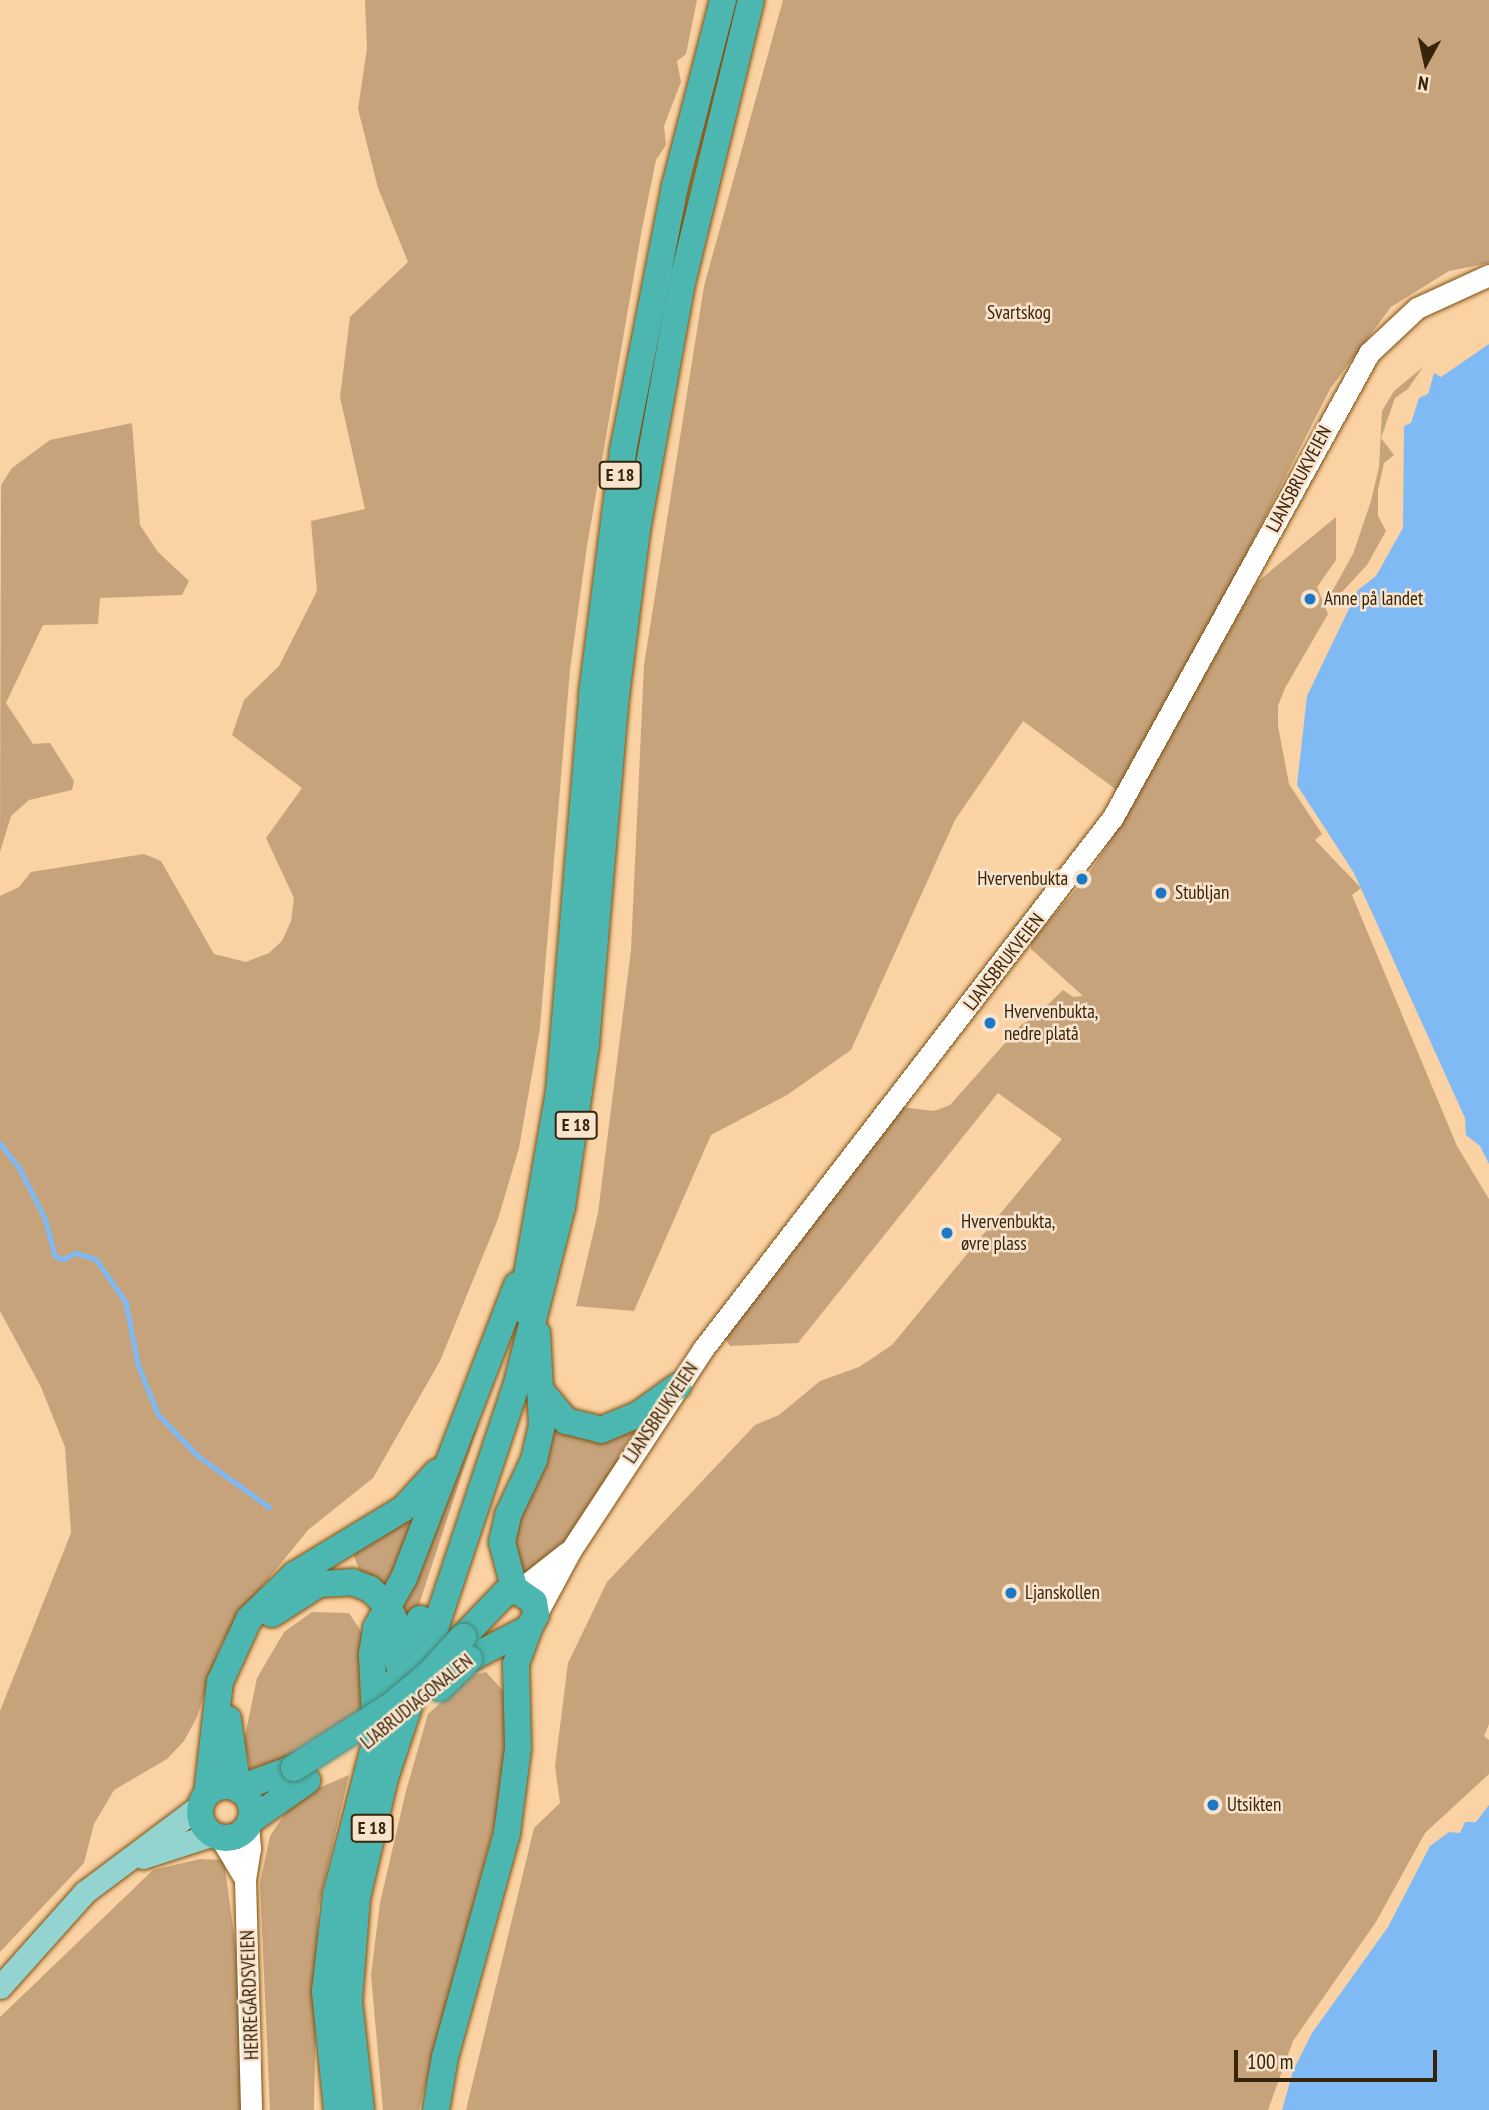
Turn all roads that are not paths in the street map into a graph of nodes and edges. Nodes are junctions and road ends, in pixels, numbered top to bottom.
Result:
1 (723, 0) edge
2 (751, 0) edge
3 (1489, 275) edge
4 (533, 1237) junction
5 (536, 1319) junction
6 (678, 1386) junction
7 (542, 1392) junction
8 (452, 1451) junction
9 (570, 1550) junction
10 (510, 1594) junction
11 (388, 1606) junction
12 (527, 1626) junction
13 (466, 1648) junction
14 (397, 1675) junction
15 (377, 1735) junction
16 (301, 1774) junction
17 (238, 1789) junction
18 (204, 1799) junction
19 (249, 1823) junction
20 (217, 1835) junction
21 (120, 1864) junction
22 (245, 1879) junction
23 (0, 1987) edge
24 (251, 2110) edge
25 (337, 2110) edge
26 (361, 2110) edge
27 (436, 2110) edge

1 - 4 highway, E 18
2 - 5 highway, E 18
3 - 6 main road, LJANSBRUKVEIEN
4 - 8 highway, E 18
4 - 14 highway, E 18
5 - 7 highway, E 18
5 - 26 highway, E 18
6 - 7 highway
6 - 9 main road, LJANSBRUKVEIEN
7 - 10 highway, E 18
8 - 11 highway, E 18
8 - 18 highway, E 18
9 - 10 main road, LJANSBRUKVEIEN
9 - 12 main road, LJANSBRUKVEIEN
10 - 12 highway, E 18
10 - 12 highway, E 18
10 - 13 highway, LJABRUDIAGONALEN
11 - 14 highway, E 18
11 - 15 highway, E 18
11 - 17 highway
12 - 13 highway, LJABRUDIAGONALEN
12 - 27 highway
13 - 16 highway, LJABRUDIAGONALEN, bridge
14 - 15 highway, E 18
15 - 25 highway, E 18
16 - 17 highway, LJABRUDIAGONALEN
16 - 19 highway, LJABRUDIAGONALEN
17 - 18 highway
17 - 19 highway
18 - 20 highway, E 18
18 - 21 main road
19 - 20 highway
19 - 22 main road, HERREGÅRDSVEIEN
20 - 21 main road
20 - 22 main road, HERREGÅRDSVEIEN
21 - 23 main road
22 - 24 main road, HERREGÅRDSVEIEN

